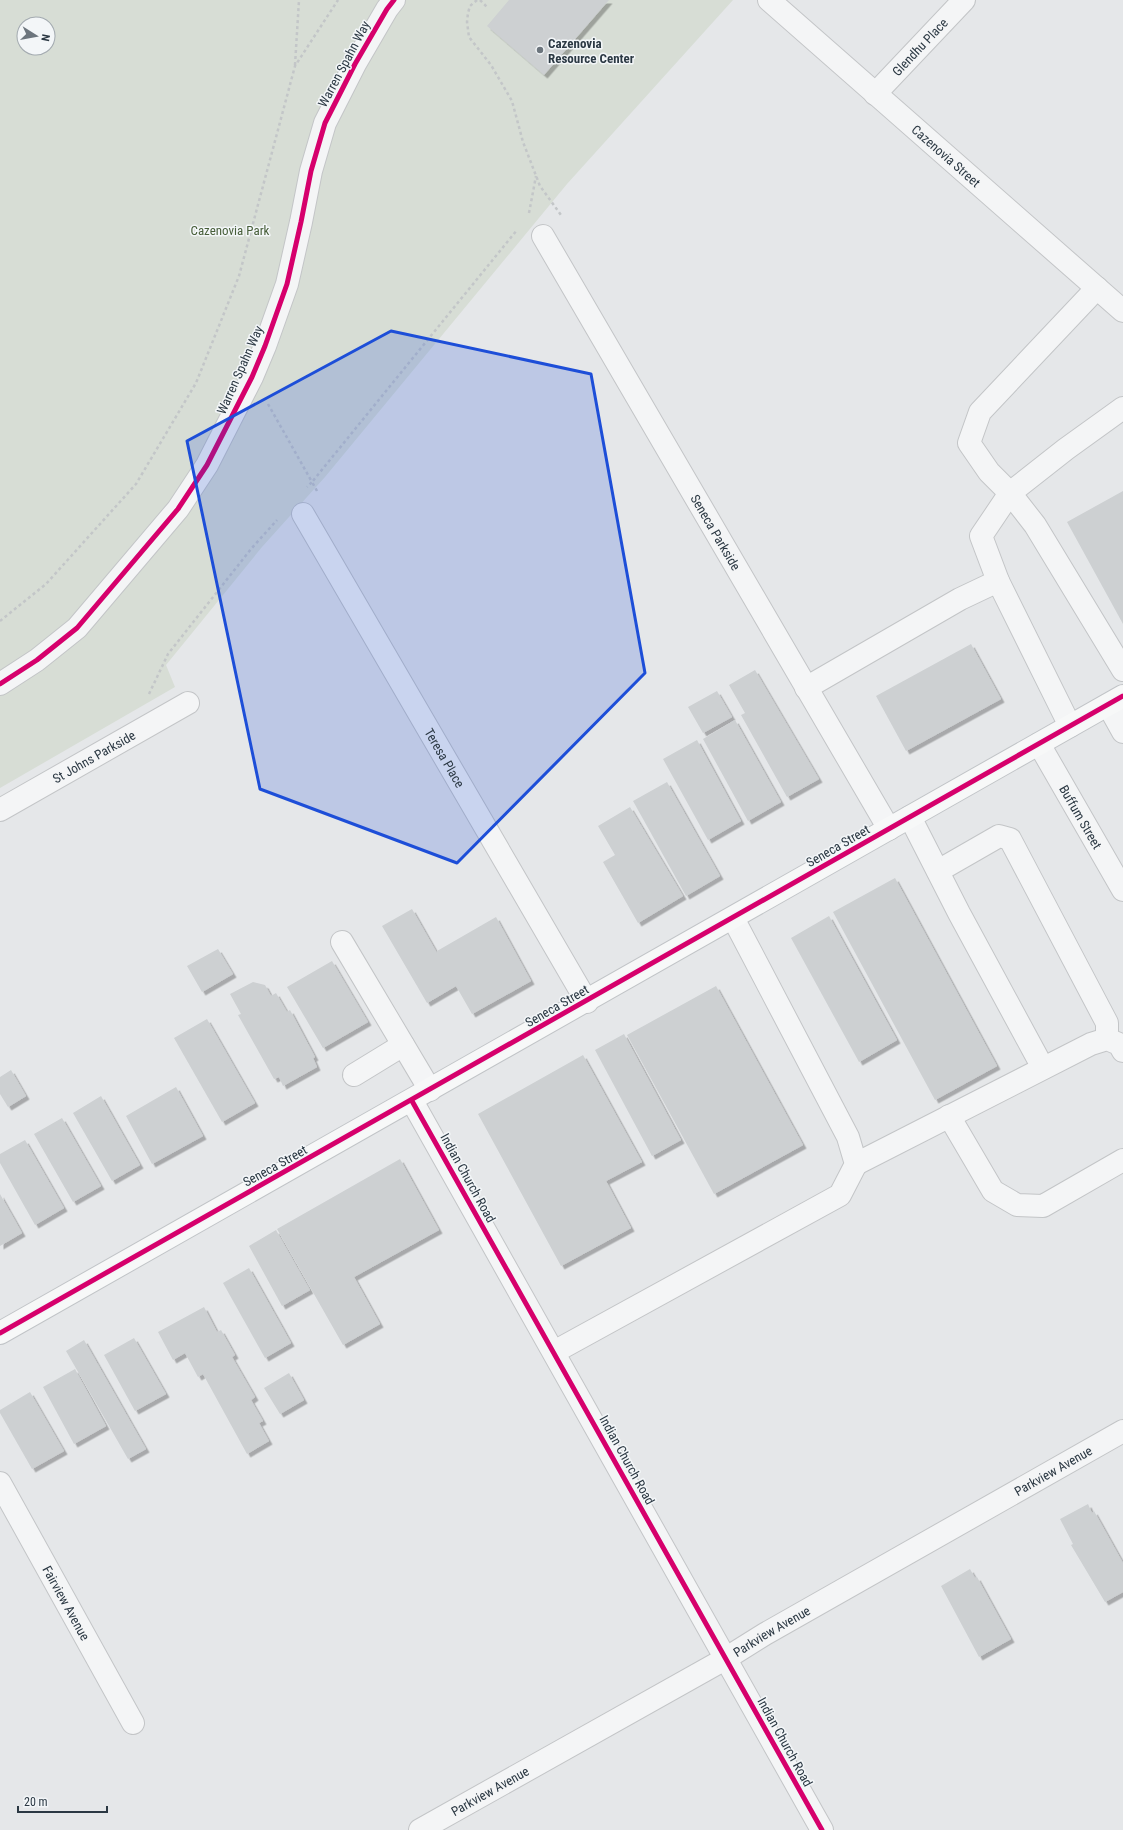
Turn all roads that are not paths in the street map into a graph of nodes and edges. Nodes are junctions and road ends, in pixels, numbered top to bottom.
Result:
1 (394, 0) edge
2 (769, 0) edge
3 (964, 0) edge
4 (875, 94) junction
5 (543, 236) road end
6 (1097, 288) junction
7 (1123, 311) edge
8 (1123, 408) edge
9 (1010, 493) junction
10 (292, 515) road end
11 (998, 581) junction
12 (1123, 670) edge
13 (0, 684) edge
14 (806, 688) junction
15 (1115, 700) edge
16 (188, 703) dead end
17 (1070, 726) junction
18 (1123, 732) edge
19 (1039, 744) junction
20 (0, 810) edge
21 (910, 817) junction
22 (889, 829) junction
23 (938, 871) junction
24 (1123, 890) edge
25 (733, 918) junction
26 (342, 942) dead end
27 (587, 1002) junction
28 (403, 1045) junction
29 (1115, 1045) edge
30 (1043, 1068) junction
31 (354, 1075) dead end
32 (421, 1096) junction
33 (949, 1116) junction
34 (1123, 1160) edge
35 (856, 1164) junction
36 (0, 1333) edge
37 (554, 1352) junction
38 (1123, 1431) edge
39 (0, 1483) edge
40 (725, 1659) junction
41 (133, 1723) dead end
42 (420, 1830) edge
43 (822, 1830) edge

1 - 13 street, Warren Spahn Way
2 - 4 street, Cazenovia Street
3 - 4 street, Glendhu Place
4 - 6 street, Cazenovia Street
5 - 14 street, Seneca Parkside
6 - 7 street, Cazenovia Street
6 - 9 street
8 - 9 street
9 - 11 street
9 - 12 street
10 - 27 street, Teresa Place
11 - 14 street
11 - 17 street
14 - 22 street, Seneca Parkside
15 - 17 main road, Seneca Street
15 - 18 street
16 - 20 street, St Johns Parkside
17 - 19 main road, Seneca Street
19 - 21 main road, Seneca Street
19 - 24 street, Buffum Street
21 - 22 main road, Seneca Street
21 - 23 street
22 - 25 main road, Seneca Street
23 - 29 street
23 - 30 street
25 - 27 main road, Seneca Street
25 - 35 street
26 - 28 street, Indian Church Road
27 - 32 main road, Seneca Street
28 - 31 street
28 - 32 street, Indian Church Road
29 - 30 street
30 - 33 street
32 - 36 main road, Seneca Street
32 - 37 street, Indian Church Road
33 - 34 street
33 - 35 street
35 - 37 street
37 - 40 street, Indian Church Road
38 - 40 street, Parkview Avenue
39 - 41 street, Fairview Avenue
40 - 42 street, Parkview Avenue
40 - 43 street, Indian Church Road

